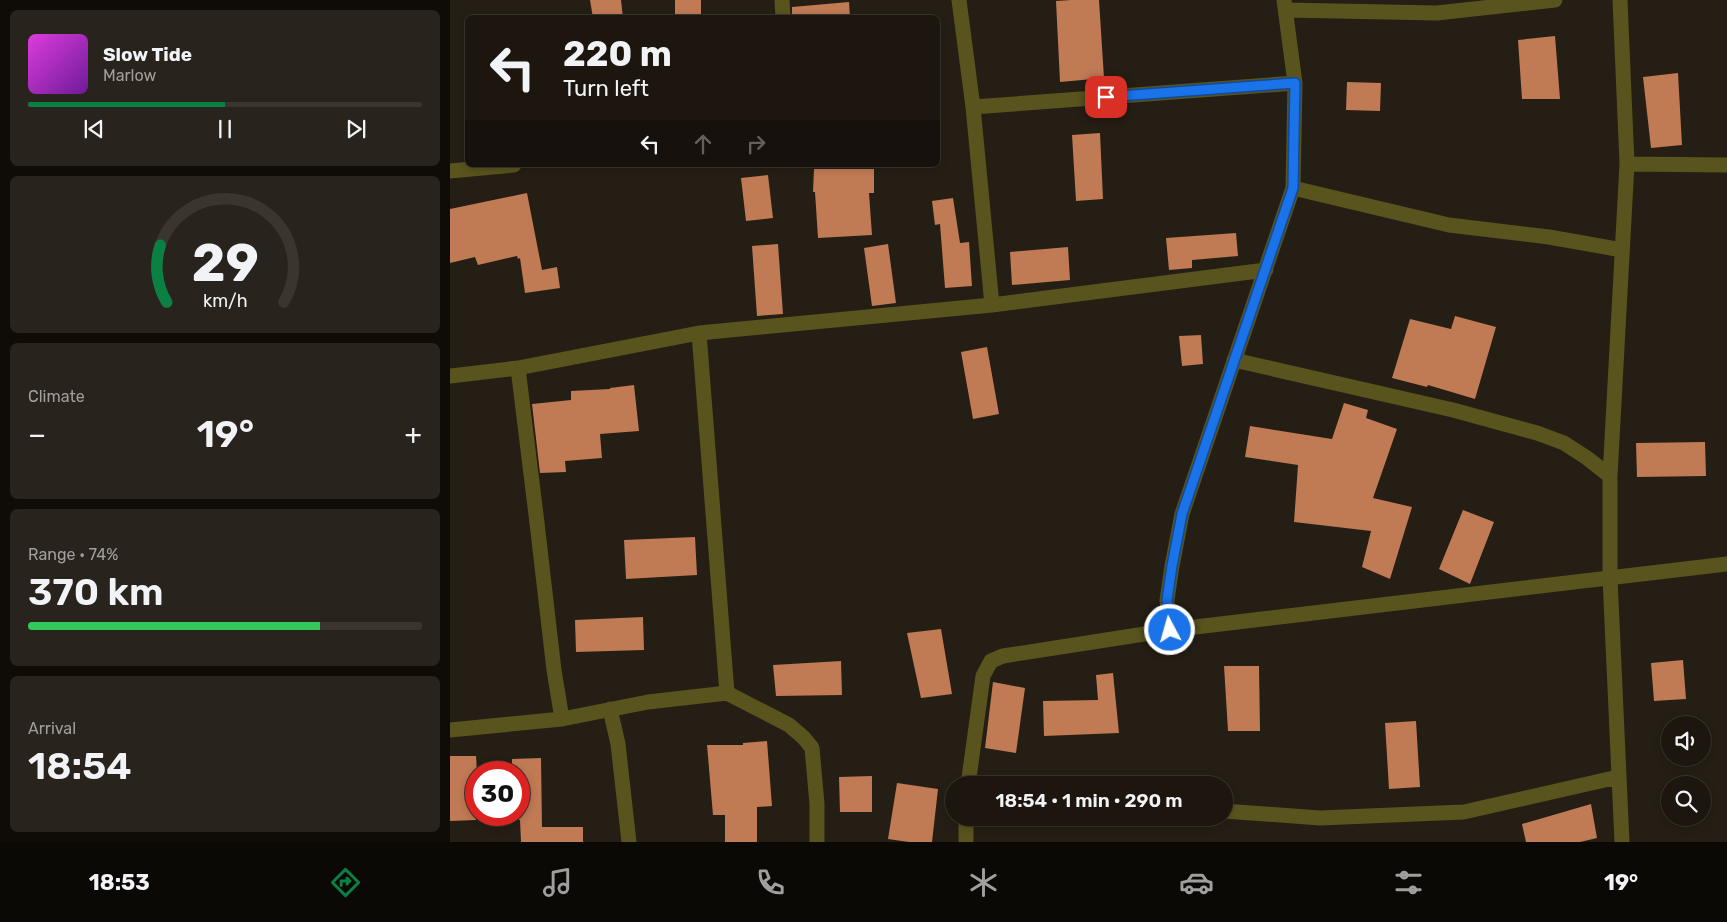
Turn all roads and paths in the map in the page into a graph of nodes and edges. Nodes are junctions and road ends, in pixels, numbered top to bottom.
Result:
1 (782, 0) edge
2 (959, 0) edge
3 (1555, 0) edge
4 (1620, 0) edge
5 (1285, 5) edge
6 (783, 15) edge
7 (1295, 83) junction
8 (973, 108) junction
9 (1627, 164) junction
10 (1727, 165) edge
11 (493, 167) edge
12 (450, 171) edge
13 (1293, 188) junction
14 (1622, 250) junction
15 (1266, 270) junction
16 (992, 305) junction
17 (699, 333) junction
18 (1234, 360) junction
19 (518, 368) junction
20 (450, 376) edge
21 (1610, 476) junction
22 (1727, 564) edge
23 (1610, 578) junction
24 (1170, 630) junction
25 (727, 693) junction
26 (610, 709) junction
27 (562, 719) junction
28 (450, 730) edge
29 (969, 776) edge
30 (1618, 777) junction
31 (1233, 811) edge
32 (966, 826) edge
33 (629, 842) edge
34 (817, 842) edge
35 (966, 842) edge
36 (1622, 842) edge

1 - 6 street
2 - 8 street
3 - 5 street
4 - 9 street
5 - 7 street
7 - 8 street
7 - 13 street
8 - 16 street
9 - 10 street
9 - 14 street
11 - 12 street
13 - 14 street
13 - 15 street
14 - 21 street
15 - 16 street
15 - 18 street
16 - 17 street
17 - 19 street
17 - 25 street
18 - 21 street
18 - 24 street
19 - 20 street
19 - 27 street
21 - 23 street
22 - 23 street
23 - 24 street
23 - 30 street
24 - 29 street
25 - 26 street
25 - 34 street
26 - 27 street
26 - 33 street
27 - 28 street
30 - 31 street
30 - 36 street
32 - 35 street

